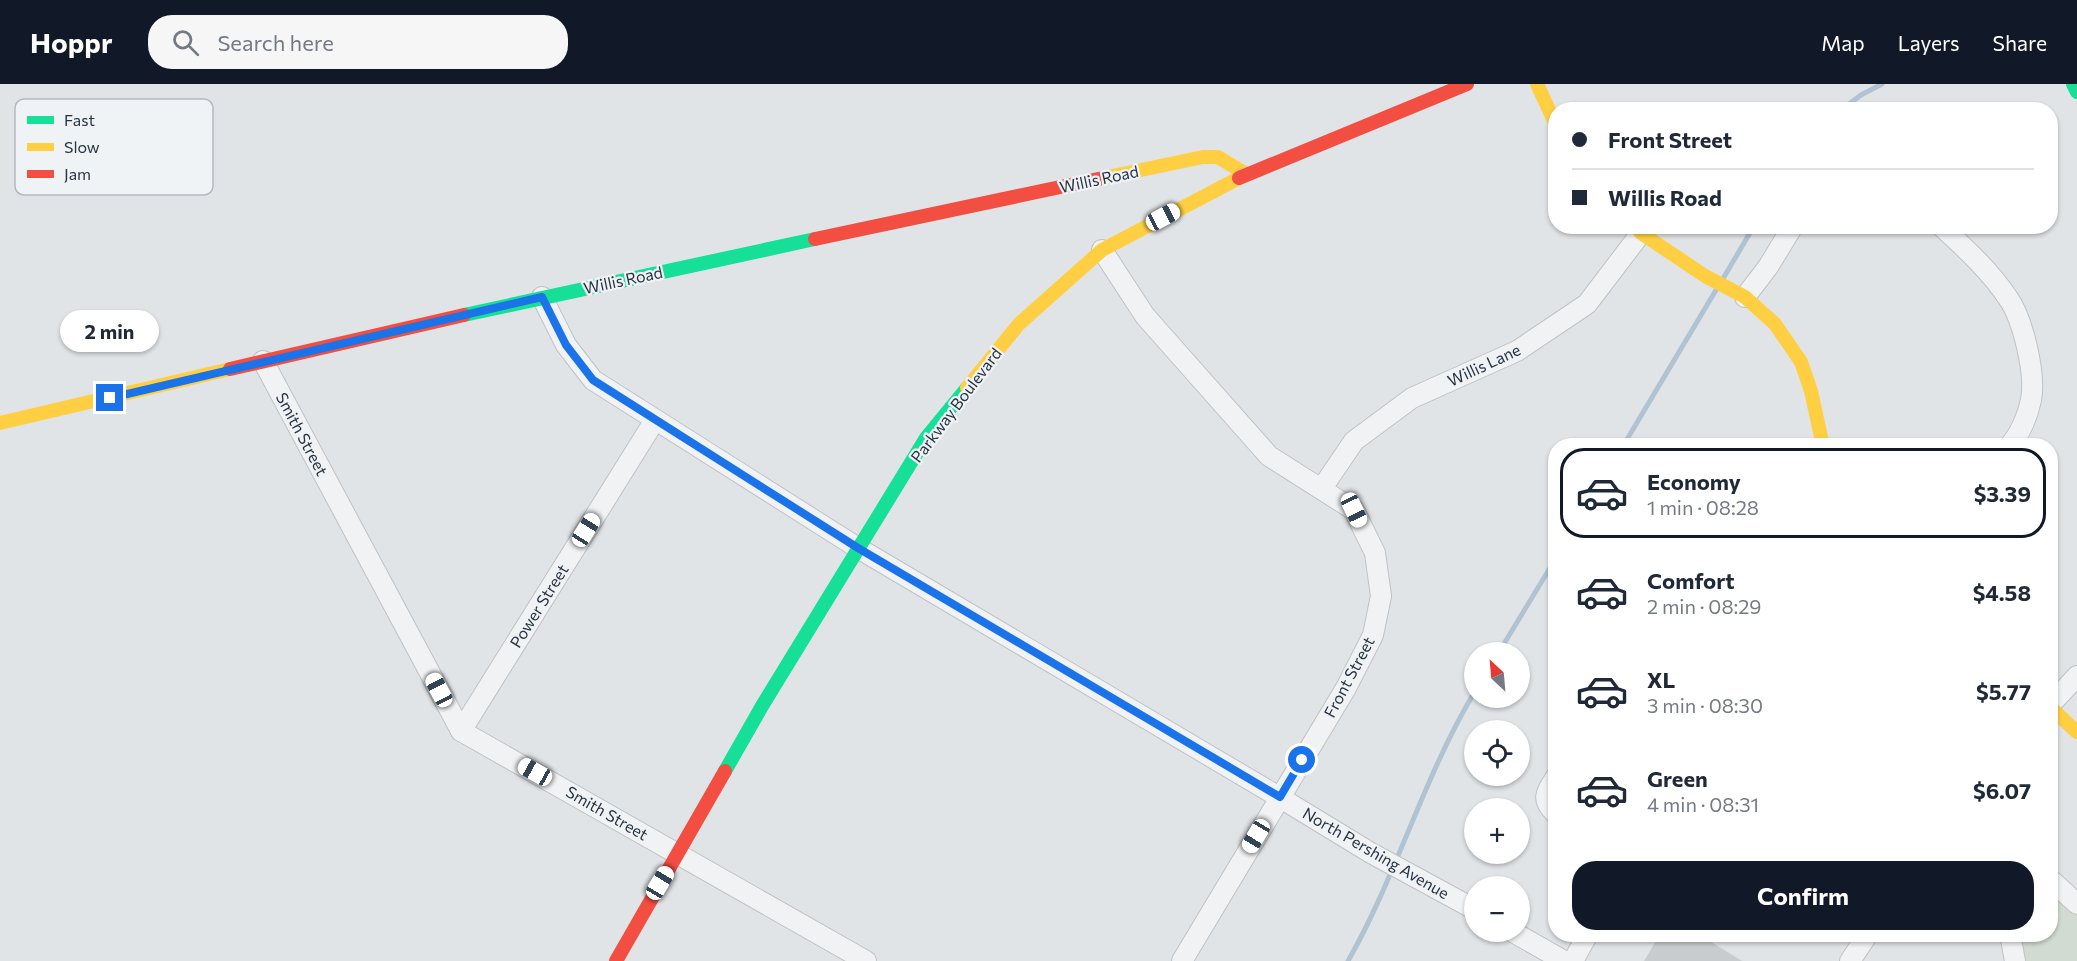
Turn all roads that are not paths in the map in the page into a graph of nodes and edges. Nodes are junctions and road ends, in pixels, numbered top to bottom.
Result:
1 (1467, 84) edge
2 (1537, 84) edge
3 (2073, 84) edge
4 (2077, 92) edge
5 (1548, 108) edge
6 (1246, 174) junction
7 (1635, 234) edge
8 (1644, 234) edge
9 (1788, 234) edge
10 (1949, 234) edge
11 (1102, 250) junction
12 (542, 297) junction
13 (1745, 297) junction
14 (263, 361) junction
15 (655, 420) junction
16 (0, 423) edge
17 (1821, 438) edge
18 (2016, 438) edge
19 (1322, 488) junction
20 (858, 548) junction
21 (2077, 676) edge
22 (2058, 697) edge
23 (2058, 714) edge
24 (461, 731) junction
25 (2077, 732) edge
26 (1280, 797) junction
27 (677, 853) junction
28 (2058, 886) edge
29 (1464, 903) edge
30 (2077, 904) edge
31 (1530, 942) edge
32 (1584, 942) edge
33 (1863, 942) edge
34 (2011, 942) edge
35 (615, 961) edge
36 (866, 961) edge
37 (1182, 961) edge
38 (1564, 961) edge
39 (1573, 961) edge
40 (1850, 961) edge
41 (2015, 961) edge

1 - 6 street, Parkway Boulevard
2 - 5 street
3 - 4 street
6 - 11 street, Parkway Boulevard
6 - 12 street, Willis Road
7 - 19 street, Willis Lane
8 - 13 street
9 - 13 street
10 - 18 street
11 - 19 street, Front Street
11 - 20 street, Parkway Boulevard
12 - 14 street, Willis Road
12 - 15 street, North Pershing Avenue
13 - 17 street
14 - 16 street, Willis Road
14 - 24 street, Smith Street
15 - 20 street, North Pershing Avenue
15 - 24 street, Power Street
19 - 26 street, Front Street
20 - 26 street, North Pershing Avenue
20 - 27 street, Parkway Boulevard
21 - 22 street
23 - 25 street
24 - 27 street, Smith Street
26 - 29 street, North Pershing Avenue
26 - 37 street, Front Street
27 - 35 street, Parkway Boulevard
27 - 36 street, Smith Street
28 - 30 street
31 - 38 street
32 - 39 street
33 - 40 street
34 - 41 street

